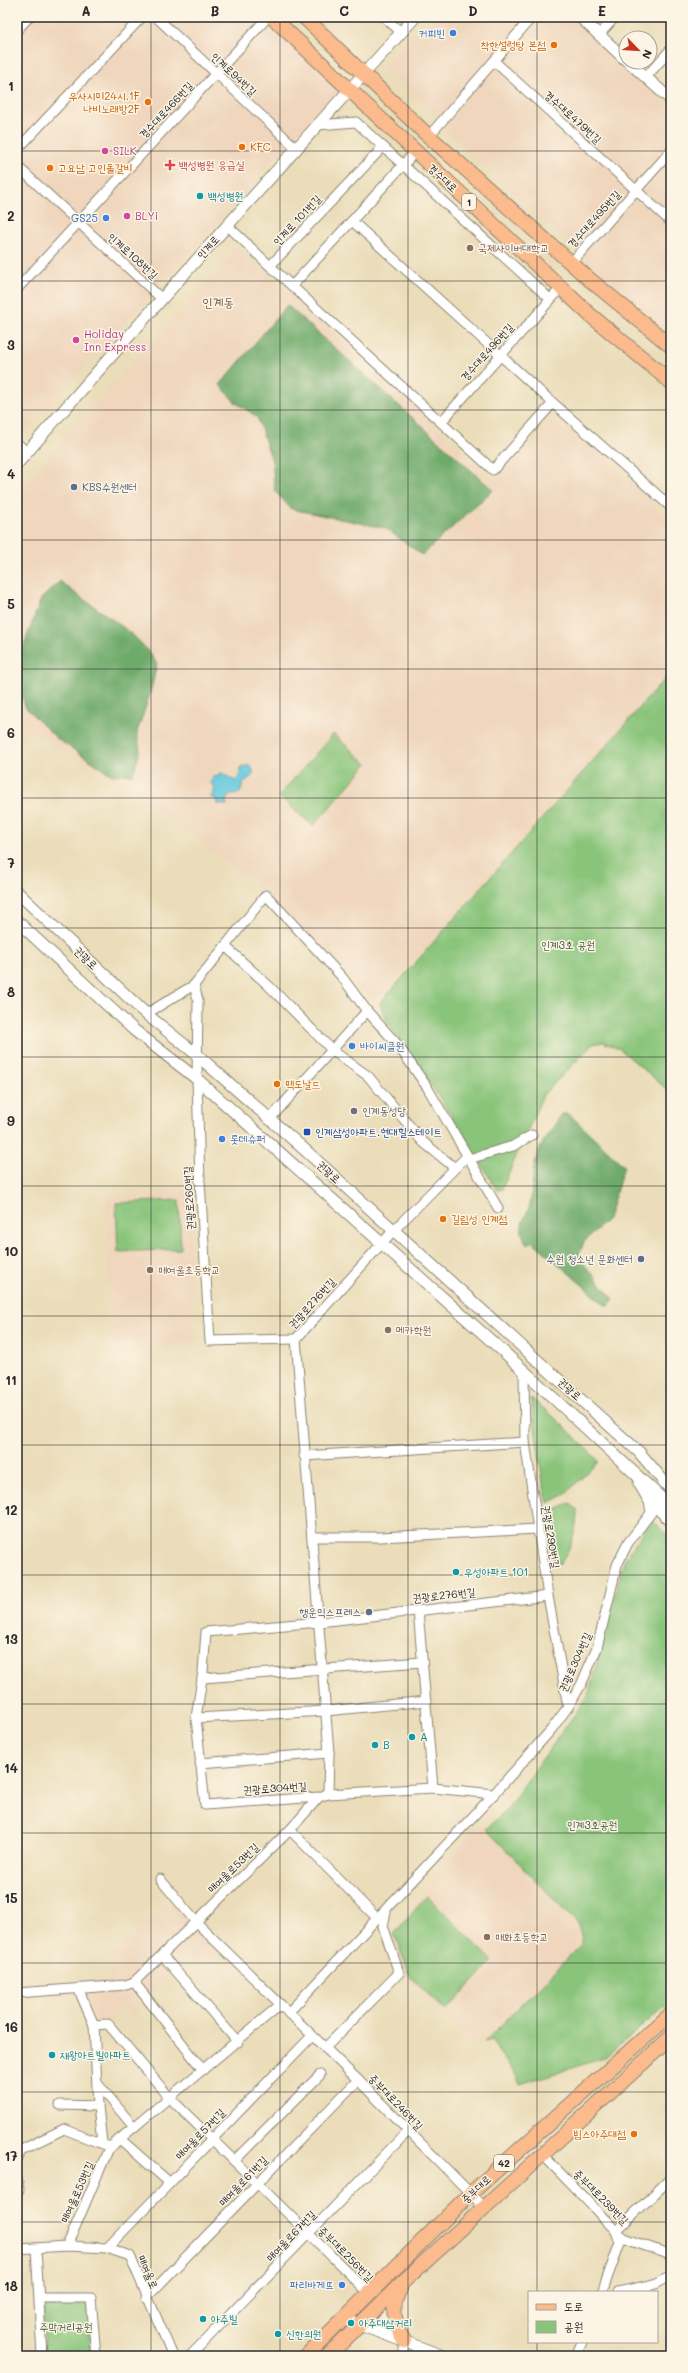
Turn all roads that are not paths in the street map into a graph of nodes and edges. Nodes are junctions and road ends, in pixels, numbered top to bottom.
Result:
1 (29, 17) edge
2 (142, 17) edge
3 (156, 17) edge
4 (268, 17) edge
5 (272, 17) edge
6 (304, 17) edge
7 (384, 17) edge
8 (415, 17) edge
9 (532, 17) edge
10 (580, 17) edge
11 (615, 17) edge
12 (17, 30) edge
13 (401, 32) junction
14 (599, 35) junction
15 (671, 49) edge
16 (618, 53) edge
17 (494, 61) junction
18 (638, 70) edge
19 (216, 73) junction
20 (365, 74) junction
21 (646, 77) junction
22 (350, 91) junction
23 (671, 100) edge
24 (318, 125) junction
25 (429, 136) junction
26 (383, 147) junction
27 (296, 148) junction
28 (17, 150) edge
29 (671, 150) edge
30 (415, 152) junction
31 (404, 165) junction
32 (17, 166) edge
33 (635, 190) junction
34 (352, 221) junction
35 (79, 222) junction
36 (671, 222) edge
37 (227, 225) junction
38 (494, 226) junction
39 (483, 238) junction
40 (571, 263) junction
41 (270, 266) junction
42 (292, 286) junction
43 (561, 288) junction
44 (17, 289) edge
45 (162, 298) junction
46 (550, 299) junction
47 (671, 346) edge
48 (501, 354) junction
49 (671, 382) edge
50 (553, 403) junction
51 (443, 423) junction
52 (17, 443) edge
53 (27, 452) junction
54 (17, 464) edge
55 (671, 507) edge
56 (17, 892) edge
57 (17, 921) edge
58 (225, 946) junction
59 (194, 984) junction
60 (368, 1012) junction
61 (146, 1014) junction
62 (332, 1051) junction
63 (196, 1054) junction
64 (196, 1079) junction
65 (269, 1120) junction
66 (532, 1135) dead end
67 (468, 1158) junction
68 (455, 1168) junction
69 (498, 1208) dead end
70 (393, 1231) junction
71 (381, 1244) junction
72 (296, 1339) junction
73 (524, 1371) junction
74 (525, 1442) junction
75 (640, 1454) junction
76 (304, 1456) junction
77 (632, 1473) junction
78 (671, 1480) edge
79 (671, 1490) edge
80 (650, 1500) junction
81 (671, 1507) edge
82 (671, 1521) edge
83 (538, 1529) junction
84 (312, 1537) junction
85 (548, 1596) junction
86 (418, 1610) junction
87 (319, 1622) junction
88 (422, 1662) junction
89 (322, 1668) junction
90 (202, 1678) junction
91 (427, 1701) junction
92 (568, 1707) junction
93 (326, 1710) junction
94 (196, 1718) junction
95 (329, 1753) junction
96 (200, 1763) junction
97 (433, 1788) junction
98 (328, 1794) junction
99 (494, 1794) junction
100 (319, 1797) junction
101 (290, 1830) junction
102 (160, 1879) dead end
103 (381, 1914) junction
104 (196, 1922) junction
105 (162, 1955) junction
106 (134, 1982) junction
107 (78, 1988) junction
108 (17, 1993) edge
109 (280, 2005) junction
110 (288, 2013) junction
111 (671, 2014) edge
112 (94, 2025) junction
113 (311, 2037) junction
114 (671, 2037) edge
115 (238, 2042) junction
116 (325, 2048) junction
117 (203, 2070) junction
118 (320, 2075) dead end
119 (358, 2080) junction
120 (97, 2083) junction
121 (170, 2098) junction
122 (60, 2105) dead end
123 (98, 2106) junction
124 (134, 2127) junction
125 (408, 2131) junction
126 (120, 2139) junction
127 (212, 2139) junction
128 (106, 2145) junction
129 (542, 2154) junction
130 (17, 2160) edge
131 (234, 2160) junction
132 (17, 2178) edge
133 (671, 2178) edge
134 (170, 2183) junction
135 (257, 2184) junction
136 (17, 2190) edge
137 (470, 2194) junction
138 (485, 2208) junction
139 (616, 2230) junction
140 (309, 2234) junction
141 (67, 2246) junction
142 (36, 2248) junction
143 (106, 2248) junction
144 (17, 2249) edge
145 (671, 2255) edge
146 (671, 2275) edge
147 (405, 2280) junction
148 (602, 2291) edge
149 (623, 2291) edge
150 (369, 2293) junction
151 (39, 2298) junction
152 (146, 2298) junction
153 (344, 2319) junction
154 (359, 2324) junction
155 (404, 2341) junction
156 (582, 2343) edge
157 (42, 2356) edge
158 (96, 2356) edge
159 (173, 2356) edge
160 (190, 2356) edge
161 (306, 2356) edge
162 (328, 2356) edge
163 (404, 2356) edge
164 (443, 2356) edge
165 (576, 2356) edge

1 - 12 street
2 - 28 street
3 - 19 street, 인계로94번길
4 - 19 street, 경수대로466번길
5 - 22 main road, 경수대로 / 1
6 - 20 main road, 경수대로 / 1
7 - 13 street
8 - 13 street, 인계로
9 - 17 street
10 - 14 street
11 - 14 street
13 - 20 street, 인계로
14 - 16 street
15 - 21 street
17 - 25 street
17 - 33 street, 경수대로479번길
18 - 21 street
19 - 27 street, 인계로94번길
19 - 35 street, 경수대로466번길
20 - 22 street, 인계로
20 - 25 main road, 경수대로 / 1
21 - 23 street
22 - 24 street, 인계로
22 - 30 main road, 경수대로 / 1
24 - 26 street
24 - 27 street, 인계로
25 - 40 main road, 경수대로 / 1
26 - 31 street
26 - 41 street, 인계로 101번길
27 - 37 street, 인계로
29 - 33 street, 경수대로495번길
30 - 31 street
30 - 38 main road, 경수대로 / 1
31 - 34 street
31 - 39 street
32 - 35 street, 인계로108번길
33 - 36 street, 경수대로495번길
33 - 40 street, 경수대로495번길
34 - 42 street
34 - 48 street
35 - 44 street, 경수대로466번길
35 - 45 street, 인계로108번길
37 - 41 street
37 - 45 street, 인계로
38 - 39 street
38 - 43 main road, 경수대로 / 1
39 - 46 street
40 - 47 main road, 경수대로 / 1
41 - 42 street
42 - 51 street
43 - 46 street, 경수대로496번길
43 - 49 main road, 경수대로 / 1
45 - 53 street, 인계로
46 - 48 street, 경수대로496번길
48 - 50 street
48 - 51 street, 경수대로496번길
50 - 51 street
50 - 55 street
52 - 53 street
53 - 54 street, 인계로
56 - 61 street, 권광로
57 - 64 street, 권광로
58 - 59 street
58 - 60 street
58 - 62 street
59 - 61 street
59 - 63 street, 권광로260번길
60 - 62 street
60 - 67 street
61 - 63 street, 권광로
62 - 65 street
62 - 68 street
63 - 64 street, 권광로260번길
63 - 65 street, 권광로
64 - 71 street, 권광로
64 - 72 street, 권광로260번길
65 - 70 street, 권광로
66 - 67 street
67 - 68 street, 권광로276번길
67 - 69 street
68 - 70 street, 권광로276번길
70 - 71 street, 권광로276번길
70 - 75 street, 권광로
71 - 72 street, 권광로276번길
71 - 73 street, 권광로
72 - 76 street, 권광로276번길
73 - 74 street, 권광로290번길
73 - 77 street, 권광로
74 - 76 street
74 - 83 street, 권광로290번길
75 - 78 street, 권광로
75 - 79 street, 권광로
76 - 84 street, 권광로276번길
77 - 80 street, 권광로
77 - 81 street, 권광로
80 - 82 street, 권광로
80 - 92 street, 권광로304번길
83 - 84 street
83 - 85 street, 권광로290번길
84 - 87 street, 권광로276번길
85 - 86 street, 권광로276번길
85 - 92 street, 권광로290번길
86 - 87 street, 권광로276번길
86 - 88 street
87 - 89 street, 권광로276번길
87 - 90 street, 권광로276번길
88 - 89 street
88 - 91 street
89 - 90 street
89 - 93 street, 권광로276번길
90 - 94 street, 권광로276번길
91 - 93 street
91 - 97 street
92 - 99 street, 권광로304번길
93 - 94 street
93 - 95 street, 권광로276번길
94 - 96 street, 권광로304번길
95 - 96 street
95 - 98 street, 권광로276번길
96 - 100 street, 권광로304번길
97 - 98 street, 권광로304번길
97 - 99 street, 권광로304번길
98 - 100 street, 권광로304번길
99 - 103 street, 권광로304번길
100 - 101 street, 매여울로53번길
101 - 103 street
101 - 104 street, 매여울로53번길
102 - 104 street, 중부대로246번길
103 - 110 street
103 - 116 street
104 - 105 street, 매여울로53번길
104 - 109 street, 중부대로246번길
105 - 106 street, 매여울로53번길
105 - 115 street
106 - 107 street
106 - 117 street
107 - 108 street
107 - 112 street, 매여울로53번길
109 - 110 street, 중부대로246번길
109 - 115 street
110 - 113 street, 중부대로246번길
111 - 137 main road, 중부대로 / 42
112 - 120 street, 매여울로53번길
112 - 121 street, 중부대로256번길
113 - 116 street, 중부대로246번길
113 - 127 street, 매여울로57번길
114 - 129 main road, 중부대로 / 42
115 - 117 street
116 - 119 street, 중부대로246번길
117 - 121 street
118 - 131 street
119 - 125 street, 중부대로246번길
119 - 135 street, 매여울로61번길
120 - 123 street, 매여울로53번길
120 - 124 street
121 - 124 street
121 - 127 street, 중부대로256번길
122 - 123 street
123 - 128 street, 매여울로53번길
124 - 126 street
125 - 137 street, 중부대로246번길
125 - 140 street, 매여울로67번길
126 - 128 street
126 - 134 street
127 - 131 street, 중부대로256번길
127 - 134 street, 매여울로57번길
128 - 130 street
128 - 141 street, 매여울로53번길
129 - 138 main road, 중부대로 / 42
129 - 139 street, 중부대로239번길
131 - 135 street, 중부대로256번길
132 - 136 street
133 - 139 street
134 - 143 street, 매여울로57번길
135 - 140 street, 중부대로256번길
135 - 152 street, 매여울로61번길
137 - 138 street, 중부대로246번길
137 - 150 main road, 중부대로 / 42
138 - 147 main road, 중부대로 / 42
139 - 145 street, 중부대로239번길
139 - 148 street
140 - 150 street, 중부대로256번길
140 - 160 street, 매여울로67번길
141 - 142 street, 매여울로
141 - 143 street, 매여울로
142 - 144 street, 매여울로
142 - 151 street
143 - 152 street, 매여울로
146 - 149 street
147 - 154 main road, 중부대로 / 42
147 - 155 main road
150 - 153 main road, 중부대로 / 42
151 - 157 street
151 - 158 street
152 - 159 street, 매여울로
153 - 154 street
153 - 161 main road, 중부대로 / 42
154 - 155 street
154 - 162 main road, 중부대로 / 42
155 - 163 street
155 - 164 street
156 - 165 street

